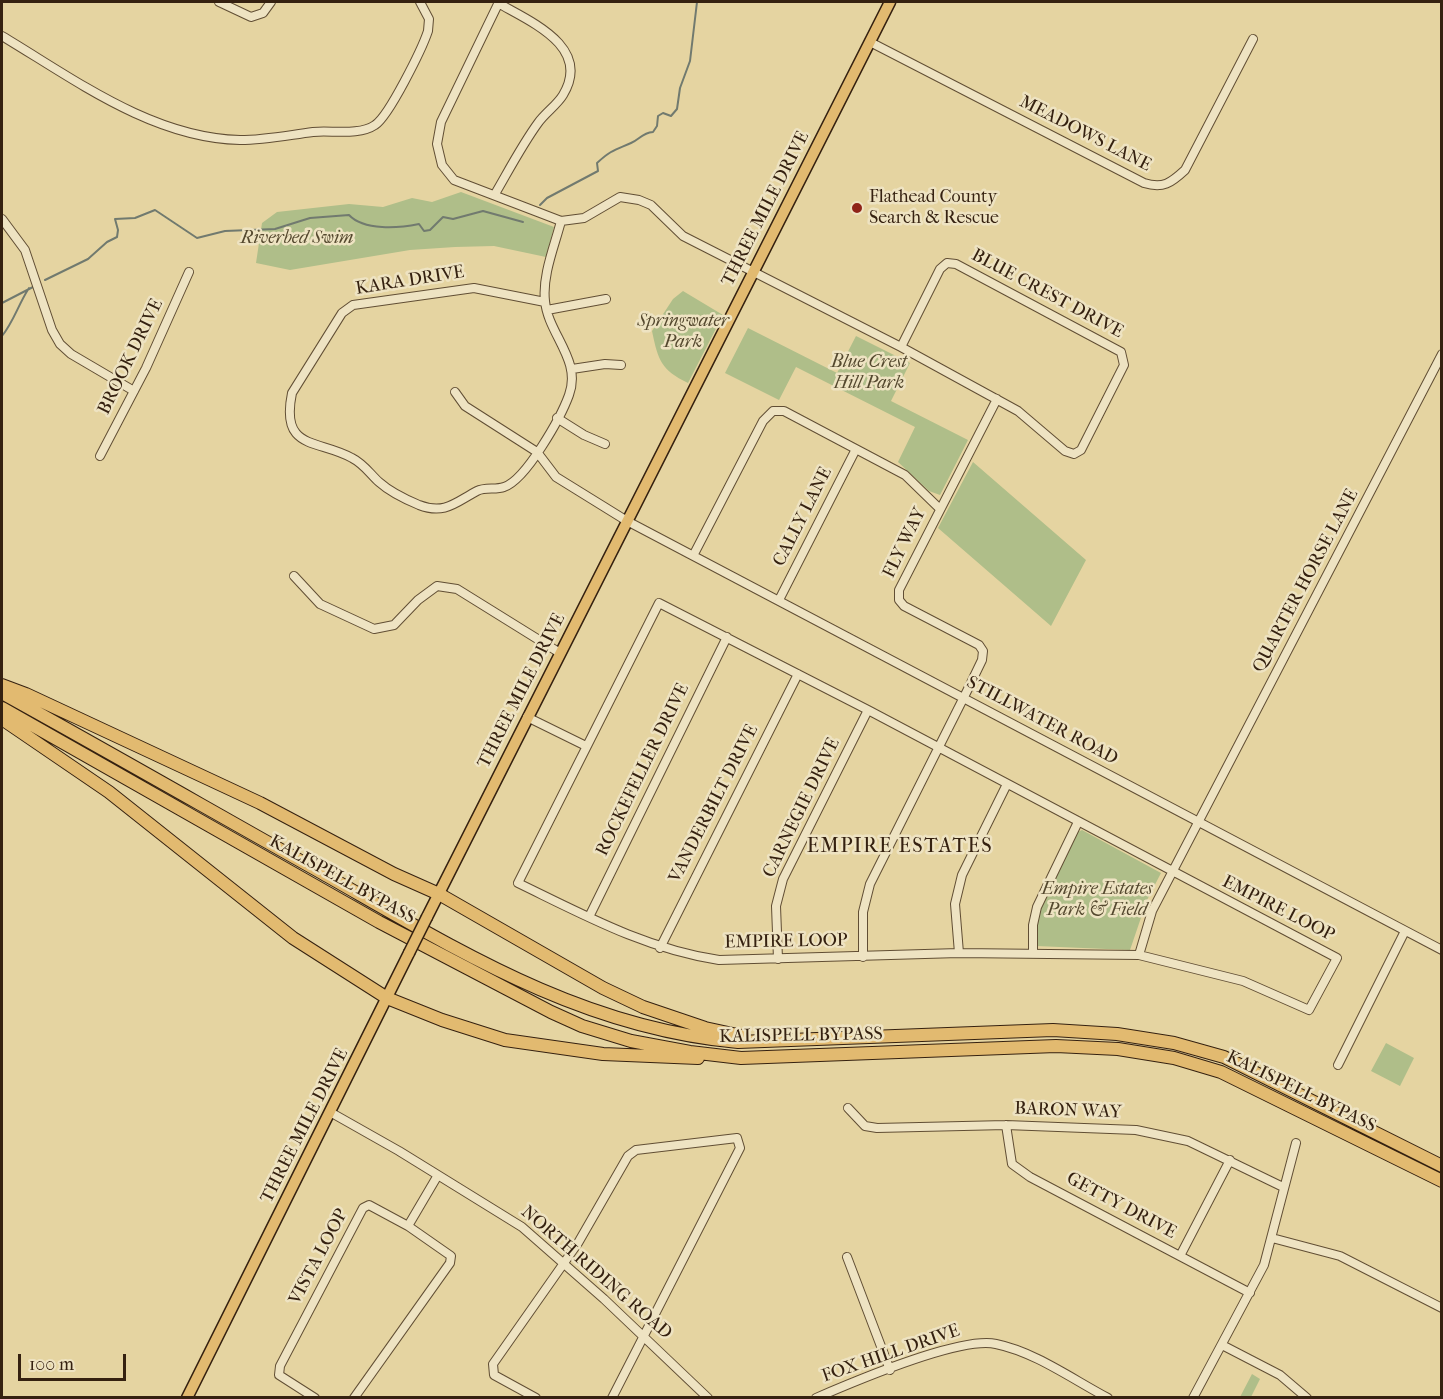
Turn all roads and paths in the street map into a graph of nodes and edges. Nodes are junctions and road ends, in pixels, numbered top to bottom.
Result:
1 (219, 2) edge
2 (271, 2) edge
3 (420, 2) edge
4 (499, 2) edge
5 (890, 2) edge
6 (2, 36) edge
7 (1253, 39) dead end
8 (870, 42) junction
9 (495, 194) junction
10 (2, 219) edge
11 (561, 221) junction
12 (189, 272) dead end
13 (752, 273) junction
14 (606, 299) dead end
15 (546, 306) junction
16 (901, 347) junction
17 (1442, 354) edge
18 (621, 365) dead end
19 (572, 369) junction
20 (134, 391) junction
21 (455, 392) dead end
22 (997, 399) junction
23 (557, 418) junction
24 (605, 444) dead end
25 (856, 449) junction
26 (537, 452) junction
27 (100, 456) dead end
28 (940, 509) junction
29 (627, 521) junction
30 (694, 554) junction
31 (294, 576) dead end
32 (779, 600) junction
33 (727, 637) junction
34 (560, 653) junction
35 (798, 674) junction
36 (2, 685) edge
37 (2, 693) edge
38 (963, 698) junction
39 (2, 708) edge
40 (868, 710) junction
41 (527, 717) junction
42 (2, 719) edge
43 (586, 746) junction
44 (939, 747) junction
45 (1007, 784) junction
46 (1078, 822) junction
47 (1197, 822) junction
48 (1171, 872) junction
49 (439, 894) junction
50 (589, 917) junction
51 (1405, 931) junction
52 (660, 948) junction
53 (1442, 950) edge
54 (1033, 952) junction
55 (959, 953) junction
56 (1139, 955) junction
57 (863, 957) junction
58 (778, 959) junction
59 (387, 998) junction
60 (764, 1041) junction
61 (717, 1055) junction
62 (1338, 1065) dead end
63 (848, 1108) dead end
64 (330, 1112) junction
65 (1006, 1125) junction
66 (1296, 1143) dead end
67 (1230, 1160) junction
68 (1442, 1166) edge
69 (438, 1175) junction
70 (1442, 1181) edge
71 (1283, 1187) junction
72 (408, 1226) junction
73 (1272, 1238) junction
74 (1180, 1256) junction
75 (847, 1257) dead end
76 (564, 1263) junction
77 (1250, 1293) junction
78 (1442, 1308) edge
79 (643, 1335) junction
80 (1222, 1345) junction
81 (890, 1370) junction
82 (188, 1398) edge
83 (315, 1398) edge
84 (354, 1398) edge
85 (536, 1398) edge
86 (612, 1398) edge
87 (708, 1398) edge
88 (816, 1398) edge
89 (1108, 1398) edge
90 (1193, 1398) edge
91 (1307, 1398) edge

1 - 2 street
3 - 6 street
4 - 9 street
4 - 9 street
5 - 8 main road, THREE MILE DRIVE
7 - 8 street, MEADOWS LANE
8 - 13 main road, THREE MILE DRIVE
9 - 11 street
10 - 20 street
11 - 13 street, BLUE CREST DRIVE
11 - 15 street
12 - 20 street, BROOK DRIVE
13 - 16 street, BLUE CREST DRIVE
13 - 29 main road, THREE MILE DRIVE
14 - 15 street
15 - 19 street
15 - 26 street, KARA DRIVE
16 - 22 street, BLUE CREST DRIVE
16 - 22 street, BLUE CREST DRIVE
17 - 47 street, QUARTER HORSE LANE
18 - 19 street
19 - 23 street
20 - 27 street, BROOK DRIVE
21 - 26 street
22 - 28 street, FLY WAY
23 - 24 street
23 - 26 street
25 - 28 street
25 - 30 street
25 - 32 street, CALLY LANE
26 - 29 street, STILLWATER ROAD
28 - 38 street, FLY WAY
29 - 30 street, STILLWATER ROAD
29 - 34 main road, THREE MILE DRIVE
30 - 32 street, STILLWATER ROAD
31 - 34 street
32 - 38 street, STILLWATER ROAD
33 - 35 street, EMPIRE LOOP
33 - 43 street, EMPIRE LOOP
33 - 50 street, ROCKEFELLER DRIVE
34 - 41 main road, THREE MILE DRIVE
35 - 40 street, EMPIRE LOOP
35 - 52 street, VANDERBILT DRIVE
36 - 49 highway
37 - 60 highway, KALISPELL BYPASS
38 - 44 street
38 - 47 street, STILLWATER ROAD
39 - 61 highway, KALISPELL BYPASS
40 - 44 street, EMPIRE LOOP
40 - 58 street, CARNEGIE DRIVE
41 - 43 street
41 - 49 main road, THREE MILE DRIVE
42 - 59 highway
43 - 50 street, EMPIRE LOOP
44 - 45 street, EMPIRE LOOP
44 - 57 street
45 - 46 street, EMPIRE LOOP
45 - 55 street
46 - 48 street, EMPIRE LOOP
46 - 54 street
47 - 48 street, QUARTER HORSE LANE
47 - 51 street, STILLWATER ROAD
48 - 56 street, QUARTER HORSE LANE
48 - 56 street, EMPIRE LOOP
49 - 59 main road, THREE MILE DRIVE, bridge
49 - 60 highway
50 - 52 street, EMPIRE LOOP
51 - 53 street, STILLWATER ROAD
51 - 62 street
52 - 58 street, EMPIRE LOOP
54 - 55 street, EMPIRE LOOP
54 - 56 street, EMPIRE LOOP
55 - 57 street, EMPIRE LOOP
57 - 58 street, EMPIRE LOOP
59 - 61 highway
59 - 64 main road, THREE MILE DRIVE
60 - 68 highway, KALISPELL BYPASS
61 - 70 highway, KALISPELL BYPASS
63 - 65 street, BARON WAY
64 - 69 street, NORTH RIDING ROAD
64 - 82 main road, THREE MILE DRIVE
65 - 67 street, BARON WAY
65 - 74 street, GETTY DRIVE
66 - 71 street
67 - 71 street, BARON WAY
67 - 74 street
69 - 72 street
69 - 76 street, NORTH RIDING ROAD
71 - 73 street
72 - 83 street, VISTA LOOP
72 - 84 street, VISTA LOOP
73 - 77 street
73 - 78 street
74 - 77 street, GETTY DRIVE
75 - 81 street
76 - 79 street, NORTH RIDING ROAD
76 - 79 street
76 - 85 street
77 - 80 street
79 - 86 street
79 - 87 street, NORTH RIDING ROAD
80 - 90 street
80 - 91 street
81 - 88 street, FOX HILL DRIVE
81 - 89 street, FOX HILL DRIVE

